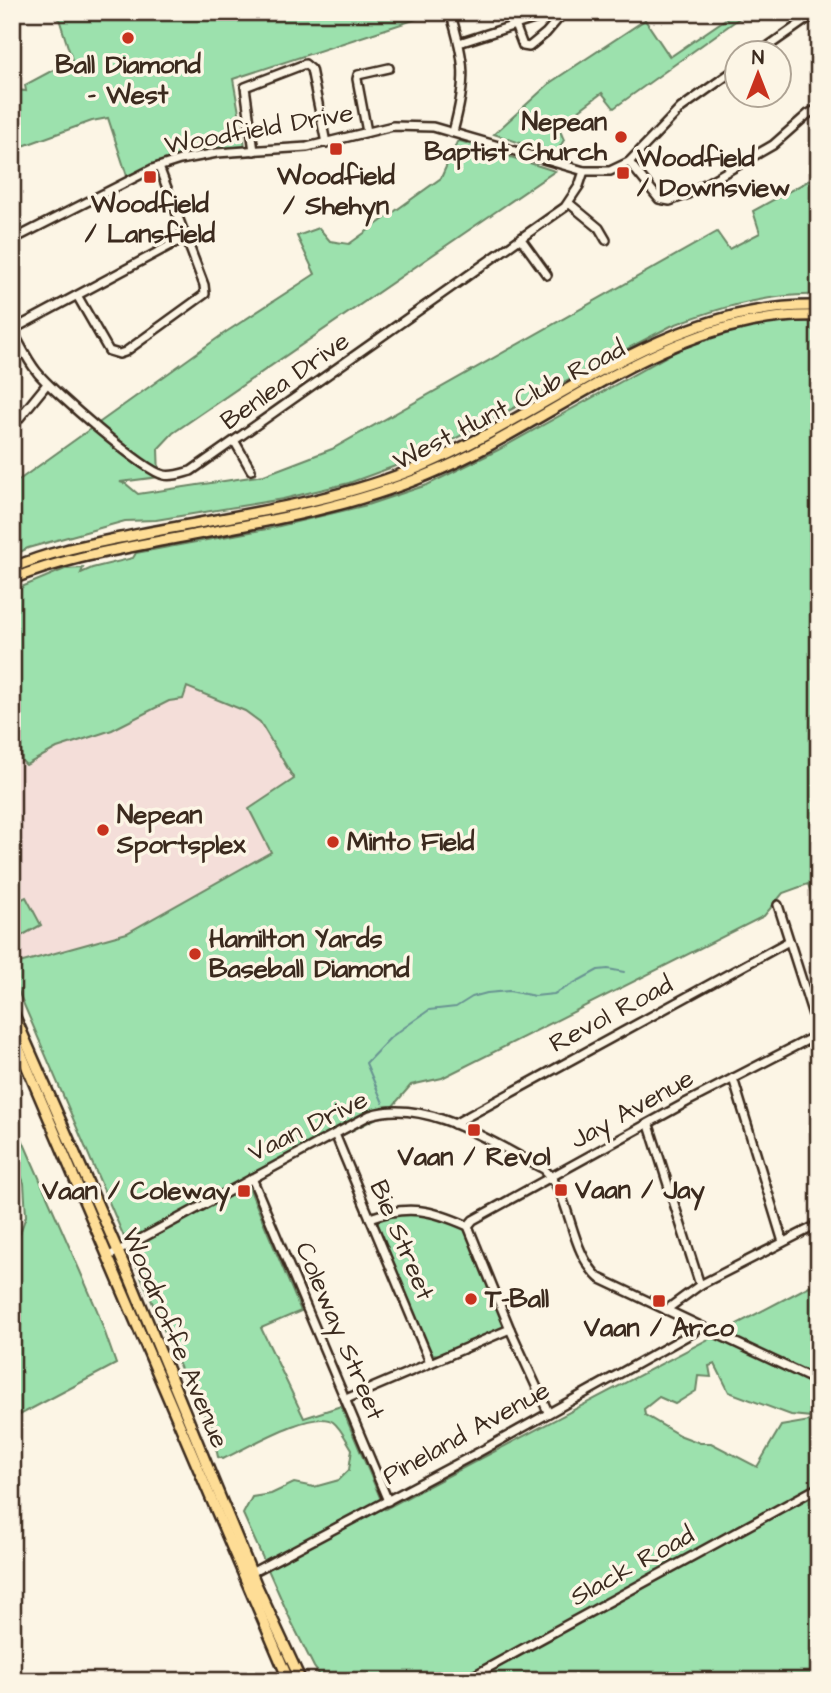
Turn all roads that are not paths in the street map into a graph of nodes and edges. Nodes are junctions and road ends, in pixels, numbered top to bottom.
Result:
1 (450, 12) edge
2 (556, 12) edge
3 (564, 12) edge
4 (817, 12) edge
5 (515, 25) junction
6 (780, 38) edge
7 (460, 43) junction
8 (389, 68) dead end
9 (722, 79) edge
10 (819, 108) edge
11 (367, 132) junction
12 (453, 132) junction
13 (326, 143) junction
14 (254, 151) junction
15 (629, 162) junction
16 (159, 167) junction
17 (584, 171) junction
18 (569, 204) junction
19 (186, 237) junction
20 (521, 239) junction
21 (12, 240) edge
22 (606, 240) dead end
23 (547, 275) dead end
24 (78, 297) junction
25 (819, 306) edge
26 (819, 316) edge
27 (12, 330) edge
28 (47, 384) junction
29 (12, 427) edge
30 (235, 442) junction
31 (251, 470) dead end
32 (12, 568) edge
33 (12, 579) edge
34 (778, 905) dead end
35 (789, 941) junction
36 (12, 1010) edge
37 (12, 1032) edge
38 (819, 1034) edge
39 (733, 1078) junction
40 (453, 1124) junction
41 (649, 1125) junction
42 (335, 1134) junction
43 (552, 1177) junction
44 (252, 1178) junction
45 (370, 1218) junction
46 (819, 1224) edge
47 (468, 1226) junction
48 (783, 1242) junction
49 (113, 1254) junction
50 (701, 1285) junction
51 (666, 1310) junction
52 (697, 1326) junction
53 (510, 1329) junction
54 (430, 1362) junction
55 (819, 1382) edge
56 (346, 1399) junction
57 (548, 1412) junction
58 (819, 1487) edge
59 (388, 1501) junction
60 (251, 1573) junction
61 (289, 1681) edge
62 (301, 1681) edge
63 (465, 1681) edge

1 - 7 street
2 - 5 street
3 - 5 street
4 - 6 street
5 - 7 street
7 - 12 street
8 - 11 street
9 - 15 street
10 - 15 street
11 - 12 street, Woodfield Drive
11 - 13 street, Woodfield Drive
12 - 17 street, Woodfield Drive
13 - 14 street, Woodfield Drive
13 - 14 street
14 - 16 street, Woodfield Drive
15 - 17 street, Woodfield Drive
16 - 19 street
16 - 21 street, Woodfield Drive
17 - 18 street, Benlea Drive
18 - 20 street, Benlea Drive
18 - 22 street
19 - 24 street
19 - 24 street
20 - 23 street
20 - 30 street, Benlea Drive
24 - 27 street
25 - 32 main road, West Hunt Club Road
26 - 33 main road, West Hunt Club Road
27 - 28 street, Benlea Drive
28 - 29 street
28 - 30 street, Benlea Drive
30 - 31 street
34 - 35 street
35 - 38 street
35 - 40 street, Revol Road
36 - 49 main road, Woodroffe Avenue
37 - 49 main road, Woodroffe Avenue
38 - 39 street, Jay Avenue
39 - 41 street, Jay Avenue
39 - 48 street
40 - 42 street, Vaan Drive
40 - 43 street, Vaan Drive
41 - 43 street, Jay Avenue
41 - 50 street
42 - 44 street, Vaan Drive
42 - 45 street, Bie Street
43 - 47 street, Jay Avenue
43 - 51 street
44 - 49 street, Vaan Drive
44 - 56 street, Coleway Street
45 - 47 street
45 - 54 street, Bie Street
46 - 48 street
47 - 53 street
48 - 50 street
49 - 60 main road, Woodroffe Avenue
49 - 61 main road, Woodroffe Avenue
50 - 51 street
51 - 52 street
52 - 55 street
52 - 57 street, Pineland Avenue
53 - 54 street
53 - 57 street
54 - 56 street
56 - 59 street, Coleway Street
57 - 59 street, Pineland Avenue
58 - 63 street, Slack Road
59 - 60 street, Pineland Avenue
60 - 62 main road, Woodroffe Avenue

